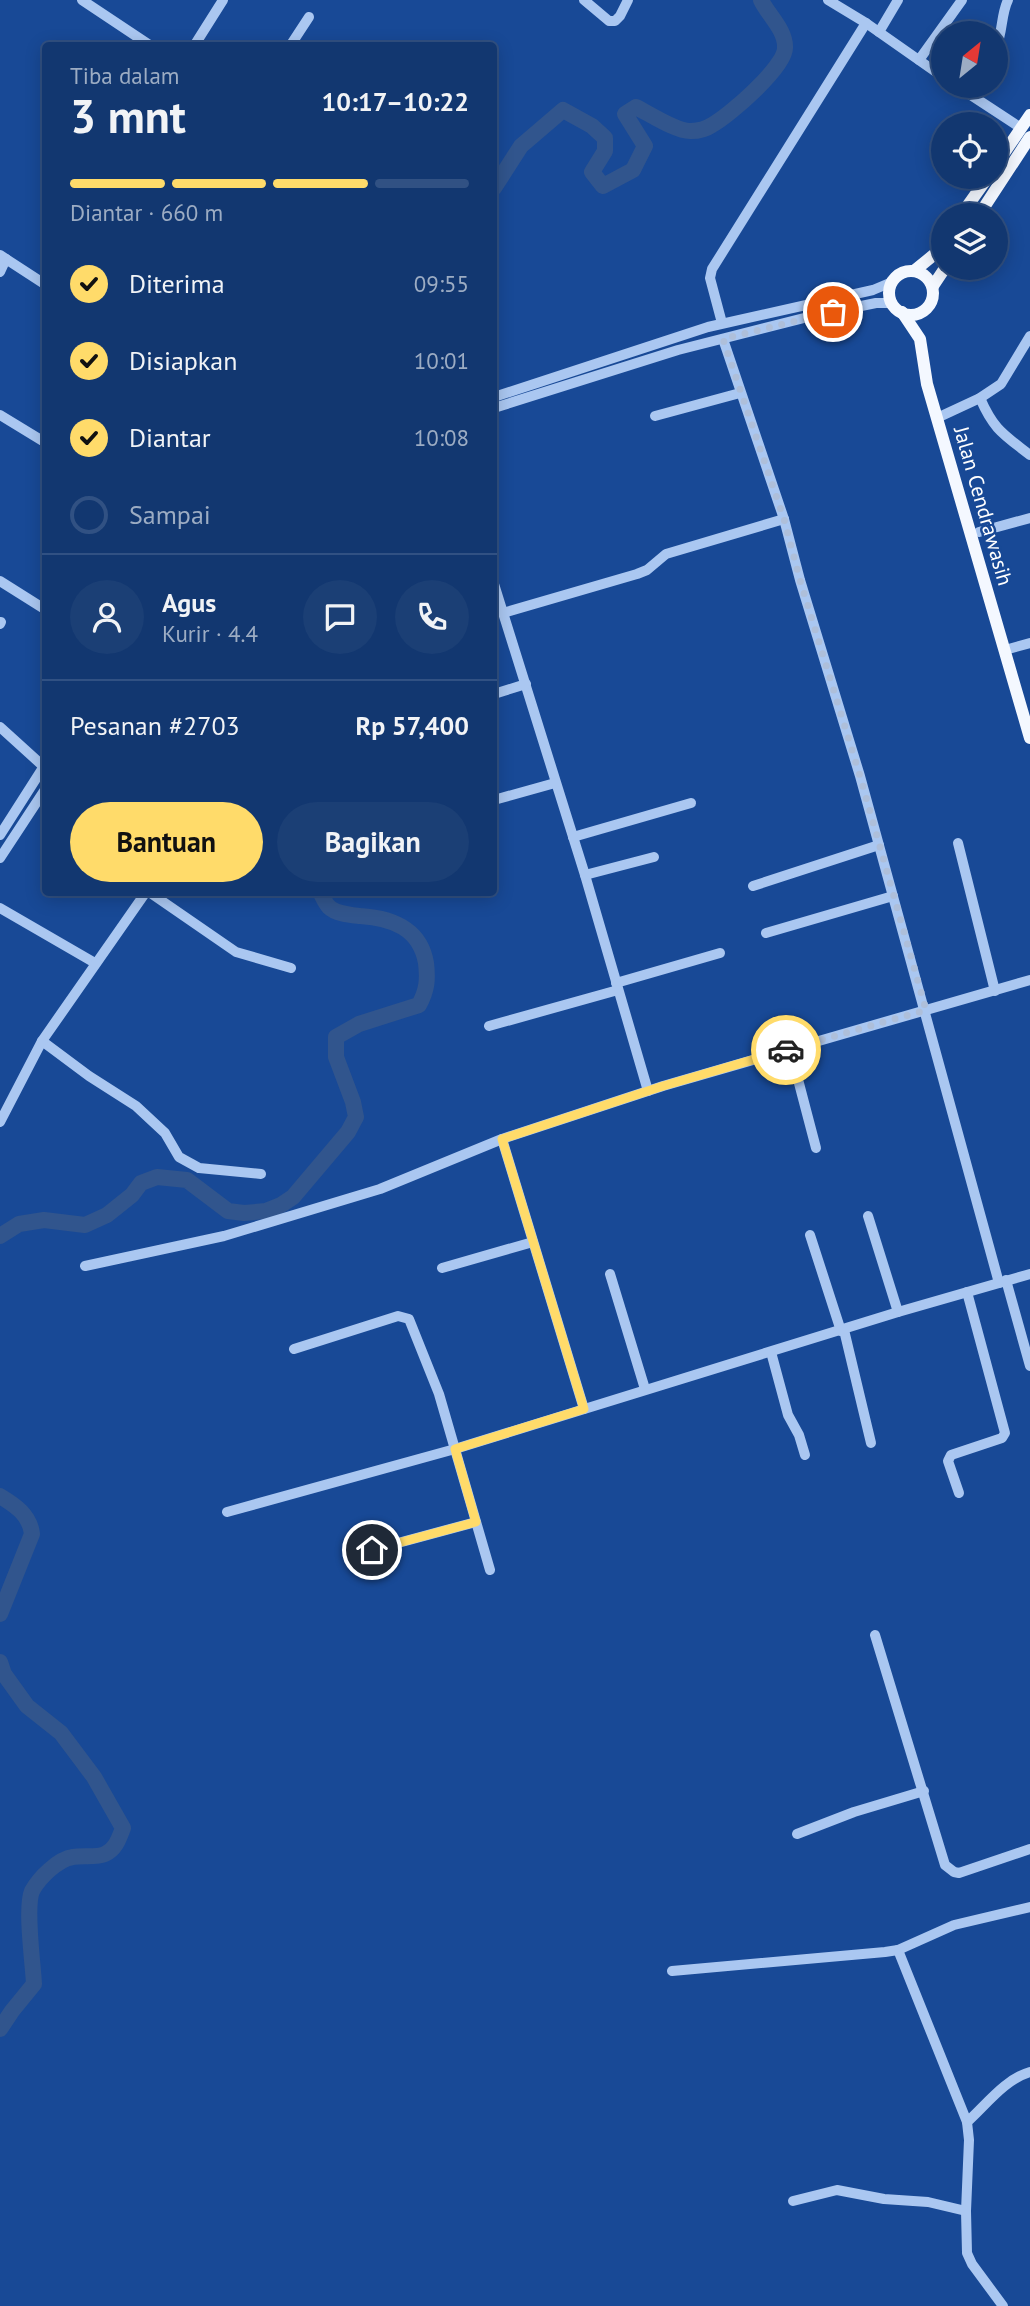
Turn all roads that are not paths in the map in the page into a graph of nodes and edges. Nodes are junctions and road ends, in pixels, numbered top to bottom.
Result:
1 (82, 0) edge
2 (223, 0) edge
3 (584, 0) edge
4 (628, 0) edge
5 (828, 0) edge
6 (898, 0) edge
7 (962, 0) edge
8 (1008, 0) edge
9 (309, 17) dead end
10 (1003, 21) edge
11 (866, 23) junction
12 (879, 32) junction
13 (145, 42) edge
14 (197, 42) edge
15 (293, 42) edge
16 (919, 60) junction
17 (931, 68) edge
18 (982, 98) edge
19 (1030, 115) edge
20 (1026, 132) edge
21 (1008, 152) edge
22 (986, 203) edge
23 (931, 256) edge
24 (3, 257) edge
25 (914, 271) junction
26 (0, 272) edge
27 (937, 280) edge
28 (42, 282) edge
29 (892, 282) junction
30 (933, 286) junction
31 (892, 303) junction
32 (929, 306) junction
33 (902, 313) junction
34 (722, 323) junction
35 (1030, 336) edge
36 (723, 339) junction
37 (920, 339) junction
38 (740, 393) junction
39 (497, 396) edge
40 (980, 398) junction
41 (497, 407) edge
42 (1, 416) edge
43 (655, 416) dead end
44 (940, 416) junction
45 (42, 441) edge
46 (1030, 455) edge
47 (967, 505) junction
48 (1030, 518) edge
49 (784, 519) junction
50 (979, 532) junction
51 (0, 581) edge
52 (497, 595) edge
53 (42, 607) edge
54 (502, 613) junction
55 (1030, 642) edge
56 (1009, 649) junction
57 (526, 684) junction
58 (497, 693) edge
59 (1030, 709) edge
60 (0, 727) edge
61 (1030, 738) edge
62 (42, 763) edge
63 (42, 768) edge
64 (555, 783) junction
65 (42, 794) edge
66 (497, 799) edge
67 (691, 803) dead end
68 (0, 835) edge
69 (573, 837) junction
70 (958, 843) dead end
71 (879, 845) junction
72 (654, 856) dead end
73 (0, 858) edge
74 (585, 875) junction
75 (753, 886) dead end
76 (145, 896) edge
77 (154, 896) edge
78 (893, 896) junction
79 (0, 908) edge
80 (766, 933) dead end
81 (719, 953) dead end
82 (95, 963) junction
83 (291, 968) dead end
84 (1030, 980) edge
85 (617, 986) junction
86 (995, 991) junction
87 (926, 1010) junction
88 (489, 1026) dead end
89 (42, 1041) junction
90 (790, 1049) junction
91 (648, 1091) junction
92 (0, 1122) edge
93 (502, 1139) junction
94 (816, 1148) dead end
95 (261, 1174) dead end
96 (868, 1216) dead end
97 (810, 1235) dead end
98 (533, 1242) junction
99 (85, 1266) dead end
100 (442, 1268) dead end
101 (1030, 1274) edge
102 (610, 1275) dead end
103 (1003, 1281) junction
104 (967, 1292) junction
105 (898, 1312) junction
106 (842, 1330) junction
107 (294, 1349) dead end
108 (771, 1352) junction
109 (1030, 1366) edge
110 (645, 1389) junction
111 (584, 1409) junction
112 (871, 1443) dead end
113 (455, 1449) junction
114 (804, 1455) dead end
115 (959, 1493) dead end
116 (227, 1512) dead end
117 (476, 1522) junction
118 (372, 1550) dead end
119 (490, 1570) dead end
120 (875, 1635) dead end
121 (924, 1791) junction
122 (797, 1835) dead end
123 (1030, 1849) edge
124 (1030, 1907) edge
125 (898, 1950) junction
126 (671, 1971) dead end
127 (1030, 2072) edge
128 (967, 2122) junction
129 (793, 2201) dead end
130 (966, 2211) junction
131 (1003, 2306) edge

1 - 13 street
2 - 14 street
3 - 4 street
5 - 11 street
6 - 12 street
7 - 16 street
8 - 10 street
9 - 15 street
11 - 12 street
11 - 34 street
12 - 16 street
16 - 17 street
18 - 20 street
19 - 20 main road
20 - 21 main road
20 - 22 main road
23 - 25 main road
24 - 26 street
24 - 28 street
25 - 29 main road
25 - 30 main road
27 - 30 main road
29 - 31 main road
29 - 34 street
30 - 32 main road
31 - 33 main road
31 - 36 street
32 - 33 main road
32 - 37 main road
33 - 37 main road
34 - 39 street
35 - 40 street
36 - 38 street
36 - 41 street
37 - 44 main road, Jalan Cendrawasih
38 - 43 street
38 - 49 street
40 - 44 street
40 - 46 street
42 - 45 street
44 - 47 main road, Jalan Cendrawasih
47 - 50 main road, Jalan Cendrawasih
47 - 56 main road, Jalan Cendrawasih
48 - 50 street
49 - 54 street
49 - 71 street
50 - 56 main road, Jalan Cendrawasih
51 - 53 street
52 - 54 street
54 - 57 street
55 - 56 street
56 - 59 main road, Jalan Cendrawasih
56 - 61 main road, Jalan Cendrawasih
57 - 58 street
57 - 64 street
60 - 62 street
63 - 68 street
64 - 66 street
64 - 69 street
65 - 73 street
67 - 69 street
69 - 74 street
70 - 86 street
71 - 75 street
71 - 78 street
72 - 74 street
74 - 85 street
76 - 82 street
77 - 83 street
78 - 80 street
78 - 87 street
79 - 82 street
81 - 85 street
82 - 89 street
84 - 86 street
85 - 88 street
85 - 91 street
86 - 87 street
87 - 90 street
87 - 103 street
89 - 92 street
89 - 95 street
90 - 91 street
90 - 94 street
91 - 93 street
93 - 98 street
93 - 99 street
96 - 105 street
97 - 106 street
98 - 100 street
98 - 111 street
101 - 103 street
102 - 110 street
103 - 104 street
103 - 109 street
104 - 105 street
104 - 115 street
105 - 106 street
106 - 108 street
106 - 112 street
107 - 113 street
108 - 110 street
108 - 114 street
110 - 111 street
111 - 113 street
113 - 116 street
113 - 117 street
117 - 118 street
117 - 119 street
120 - 121 street
121 - 122 street
121 - 123 street
124 - 125 street
125 - 126 street
125 - 128 street
127 - 128 street
128 - 130 street
129 - 130 street
130 - 131 street

